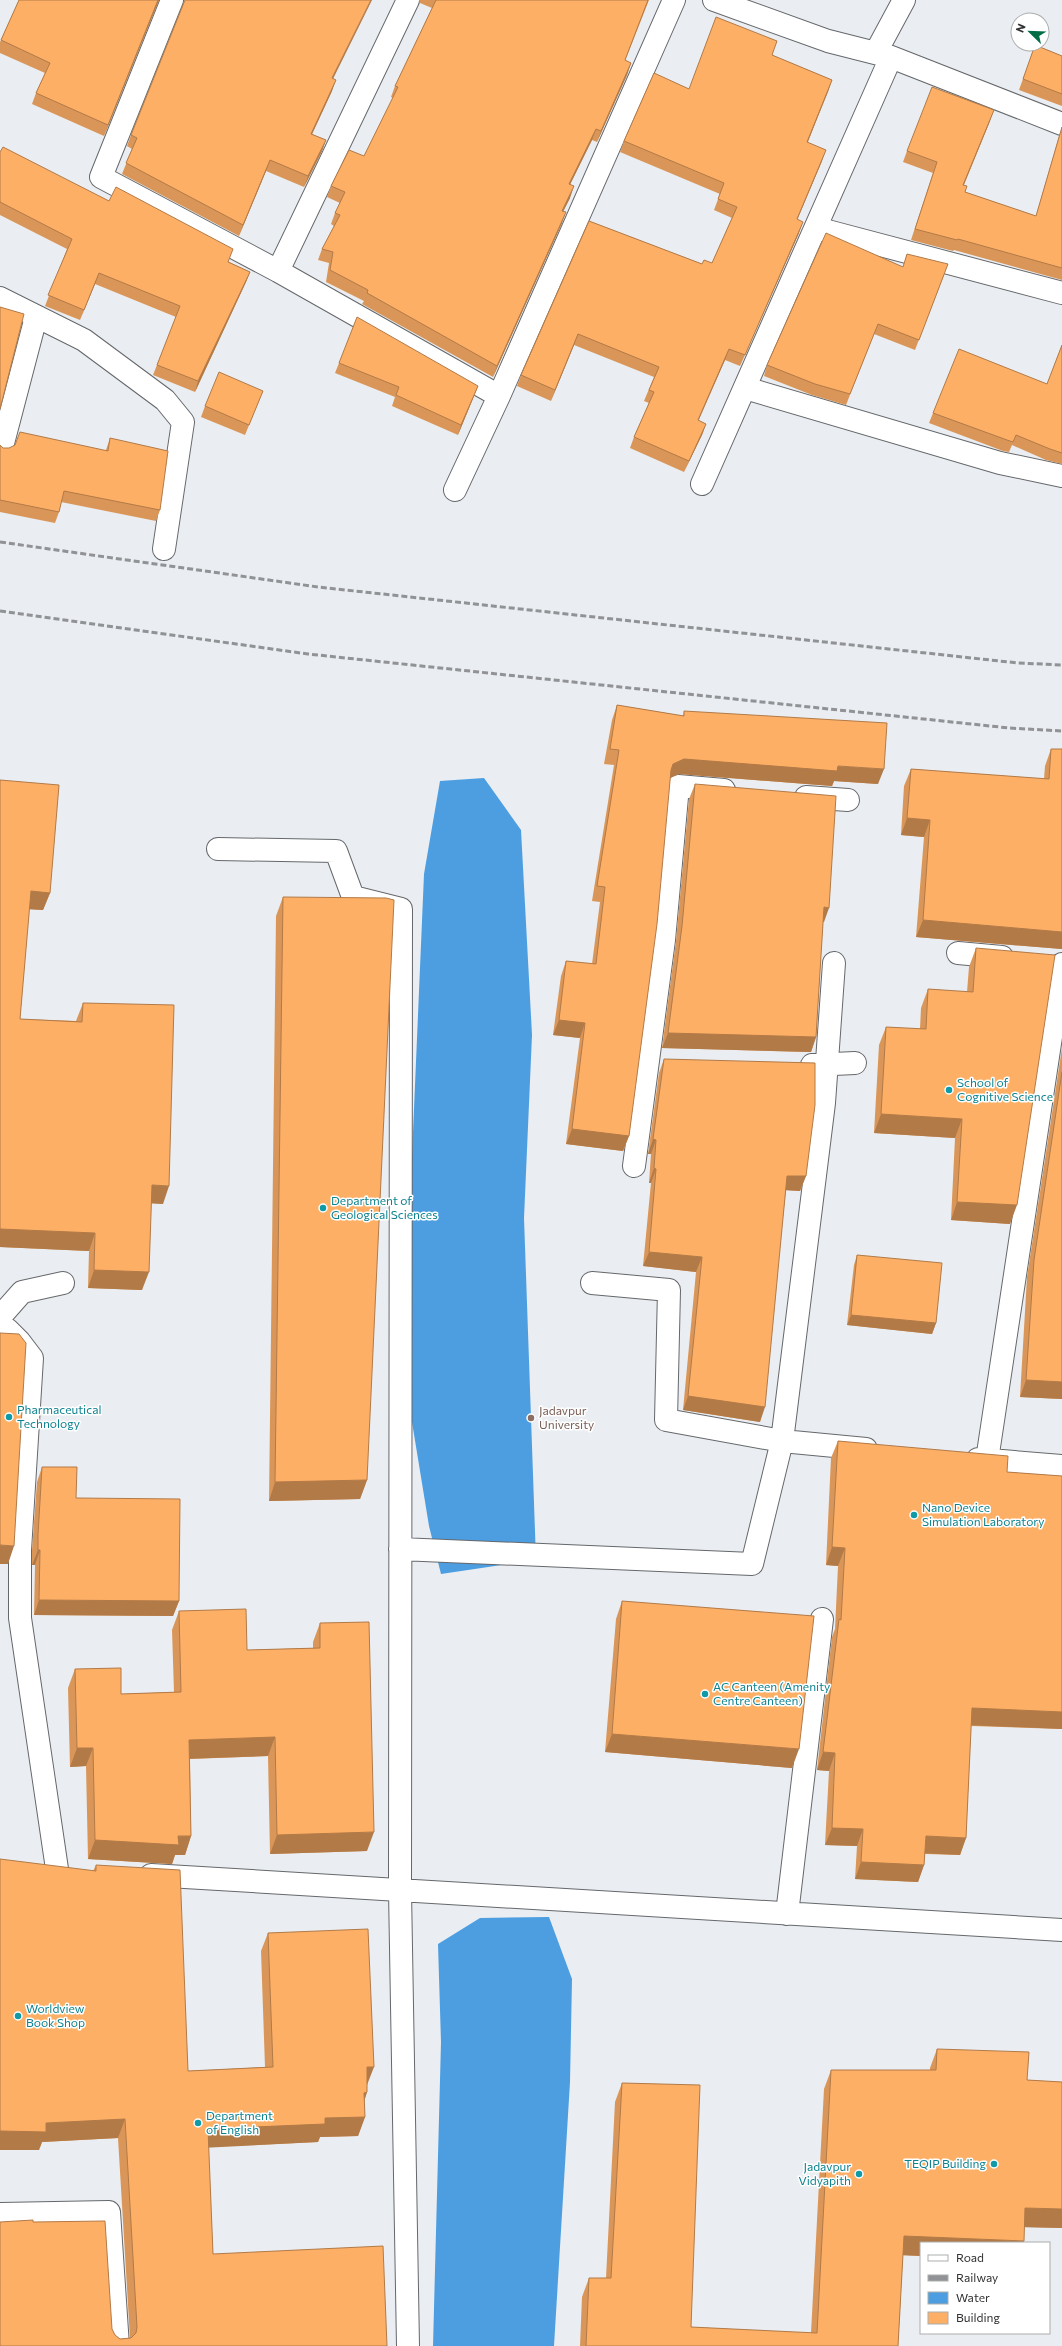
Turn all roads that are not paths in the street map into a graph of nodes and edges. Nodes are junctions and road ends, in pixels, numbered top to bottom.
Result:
1 (172, 0) edge
2 (408, 0) edge
3 (674, 0) edge
4 (714, 0) edge
5 (904, 0) edge
6 (883, 54) junction
7 (1062, 124) edge
8 (816, 228) junction
9 (278, 271) junction
10 (1062, 293) edge
11 (0, 298) edge
12 (36, 317) junction
13 (745, 388) junction
14 (499, 396) junction
15 (2, 447) edge
16 (1062, 476) edge
17 (702, 484) dead end
18 (455, 490) dead end
19 (164, 549) dead end
20 (748, 792) edge
21 (786, 795) edge
22 (848, 800) dead end
23 (218, 849) dead end
24 (958, 953) edge
25 (834, 963) dead end
26 (1062, 963) edge
27 (647, 1060) junction
28 (670, 1060) edge
29 (855, 1062) dead end
30 (795, 1064) edge
31 (827, 1065) junction
32 (634, 1166) dead end
33 (62, 1283) dead end
34 (592, 1283) dead end
35 (0, 1317) edge
36 (0, 1331) edge
37 (782, 1441) junction
38 (885, 1450) edge
39 (956, 1457) edge
40 (987, 1460) junction
41 (1062, 1466) edge
42 (400, 1550) junction
43 (822, 1619) dead end
44 (36, 1868) edge
45 (57, 1869) junction
46 (81, 1871) edge
47 (129, 1874) edge
48 (400, 1890) junction
49 (787, 1914) junction
50 (1062, 1930) edge
51 (0, 2214) edge
52 (118, 2346) edge
53 (408, 2346) edge

1 - 9 street
2 - 9 street
3 - 14 street
4 - 6 street
5 - 6 street
6 - 7 street
6 - 8 street
8 - 10 street
8 - 13 street
9 - 14 street
11 - 12 street
12 - 15 street
12 - 19 street
13 - 16 street
13 - 17 street
14 - 18 street
20 - 27 street
21 - 22 street
23 - 42 street
24 - 26 street
25 - 31 street
26 - 40 street
27 - 28 street
27 - 32 street
29 - 31 street
30 - 31 street
31 - 37 street
33 - 35 street
34 - 37 street
36 - 45 street
37 - 38 street
37 - 42 street
39 - 40 street
40 - 41 street
42 - 48 street
43 - 49 street
44 - 45 street
45 - 46 street
47 - 48 street
48 - 49 street
48 - 53 street
49 - 50 street
51 - 52 street

